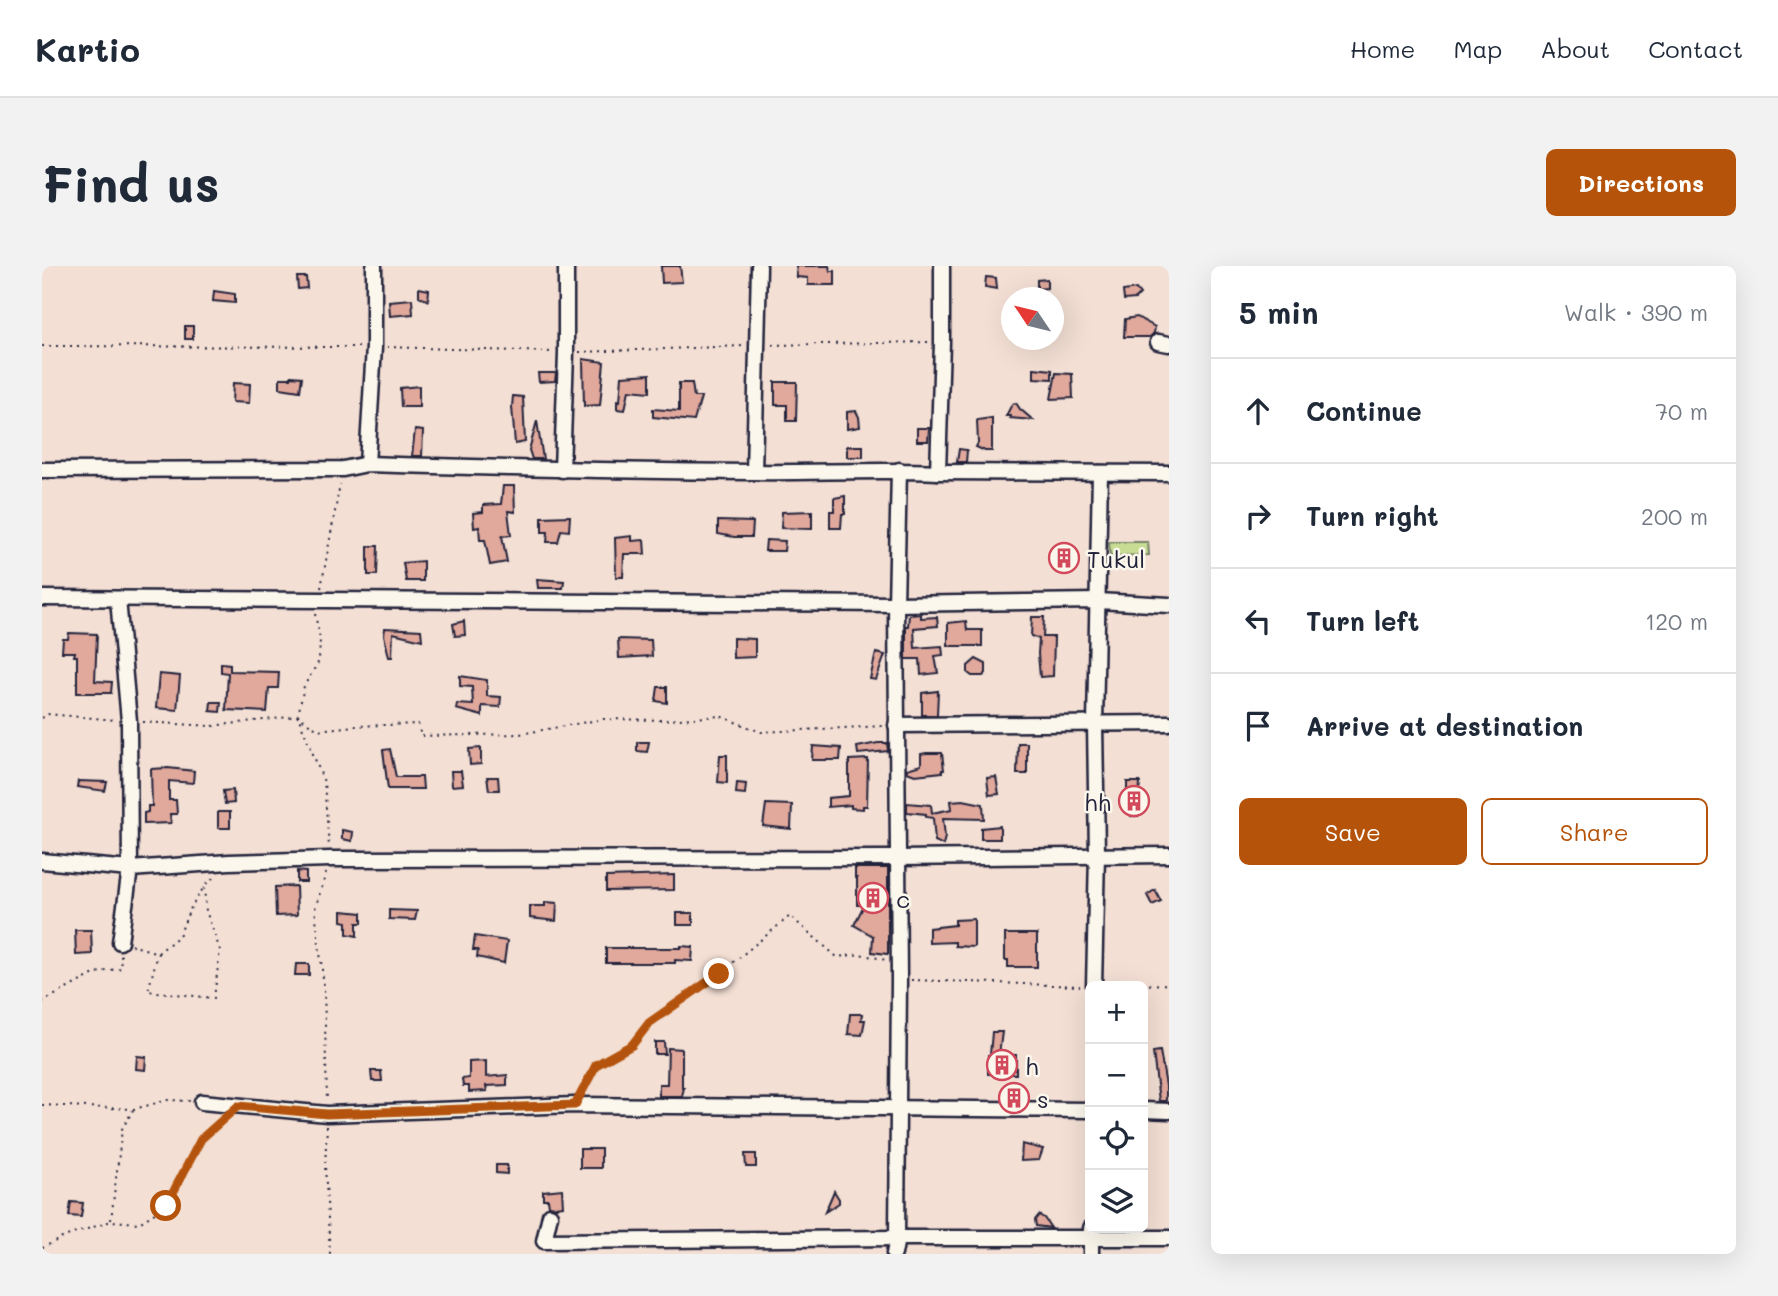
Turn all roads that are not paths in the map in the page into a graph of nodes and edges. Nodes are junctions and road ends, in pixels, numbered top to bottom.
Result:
1 (374, 266) edge
2 (566, 266) edge
3 (759, 266) edge
4 (942, 266) edge
5 (367, 464) junction
6 (42, 470) edge
7 (562, 470) junction
8 (899, 470) junction
9 (754, 472) junction
10 (938, 472) junction
11 (1100, 473) junction
12 (1169, 473) edge
13 (1169, 594) edge
14 (42, 598) edge
15 (118, 599) junction
16 (1098, 601) junction
17 (896, 604) junction
18 (1163, 605) edge
19 (1169, 723) edge
20 (1095, 724) junction
21 (896, 725) junction
22 (1097, 854) junction
23 (1169, 855) edge
24 (898, 858) junction
25 (42, 861) edge
26 (130, 869) junction
27 (120, 943) road end
28 (1094, 981) edge
29 (202, 1102) road end
30 (898, 1108) junction
31 (1085, 1110) edge
32 (1148, 1111) edge
33 (1169, 1111) edge
34 (550, 1215) dead end
35 (1091, 1233) edge
36 (897, 1238) junction
37 (1169, 1238) edge
38 (697, 1239) junction
39 (688, 1254) edge
40 (894, 1254) edge
41 (1091, 1254) edge

1 - 5 street
2 - 7 street
3 - 9 street
4 - 10 street
5 - 6 street
5 - 7 street
7 - 9 street
8 - 9 street
8 - 10 street
8 - 17 street
10 - 11 street
11 - 12 street
11 - 16 street
13 - 18 street
14 - 15 street
15 - 17 street
15 - 26 street
16 - 17 street
16 - 18 street
16 - 20 street
17 - 21 street
19 - 20 street
20 - 21 street
20 - 22 street
21 - 24 street
22 - 23 street
22 - 24 street
22 - 28 street
24 - 26 street
24 - 30 street
25 - 26 street
26 - 27 street
29 - 30 street
30 - 31 street
30 - 36 street
32 - 33 street
34 - 38 street
35 - 36 street
35 - 37 street
35 - 41 street
36 - 38 street
36 - 40 street
38 - 39 street

